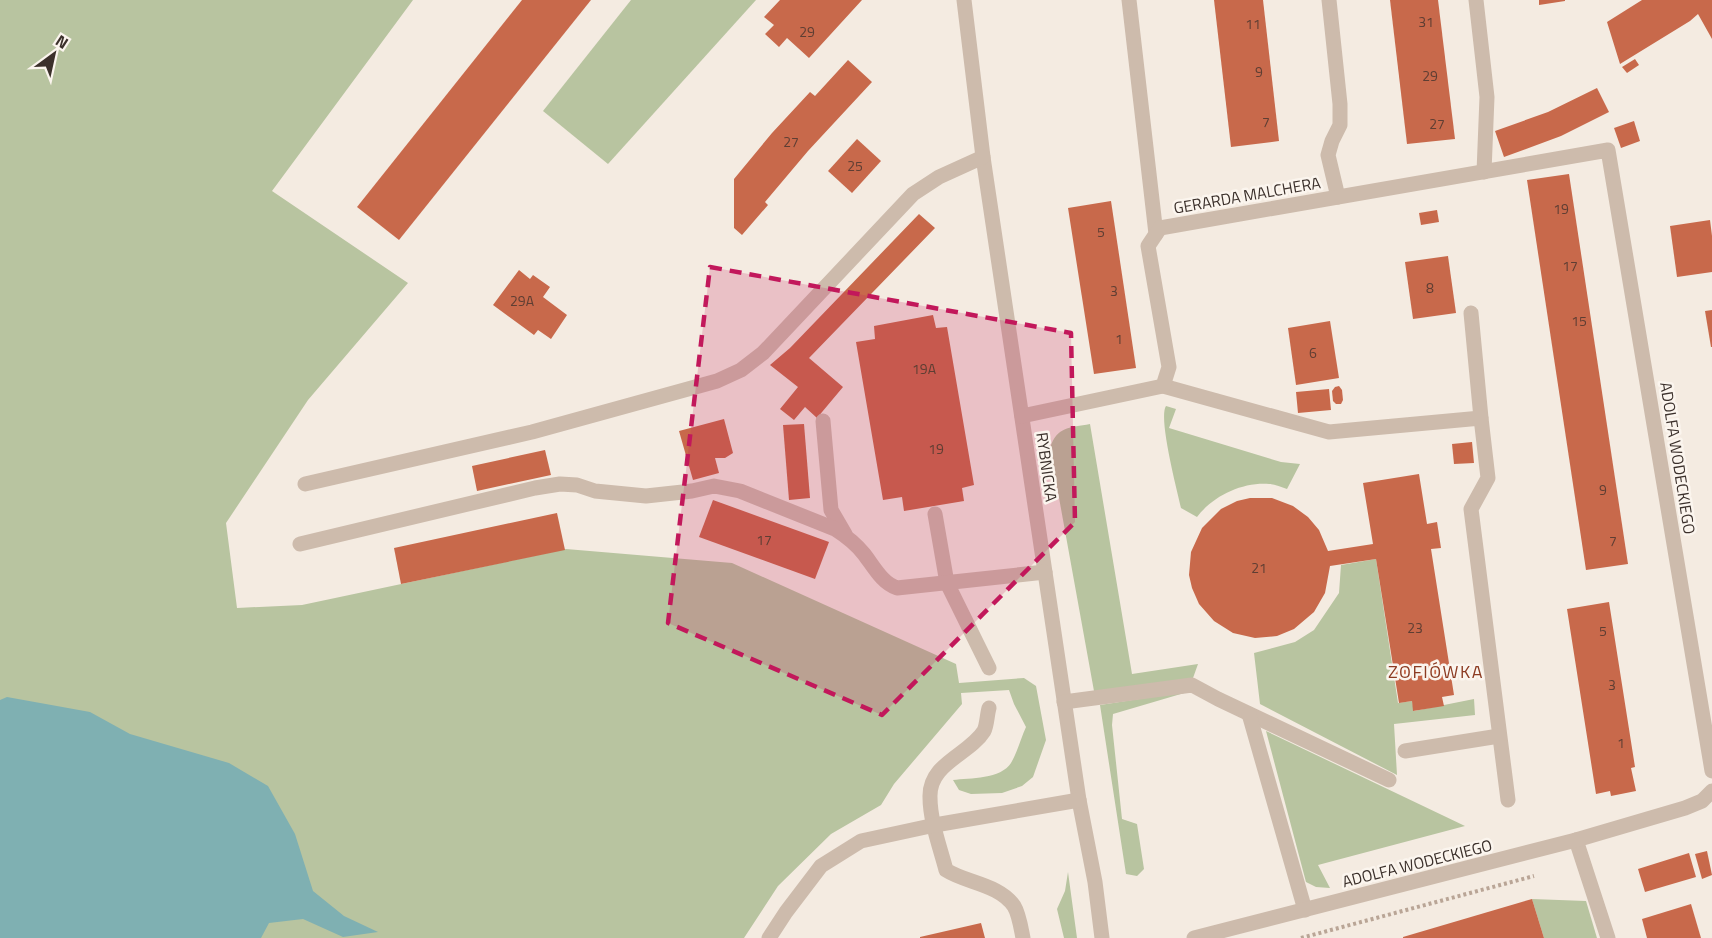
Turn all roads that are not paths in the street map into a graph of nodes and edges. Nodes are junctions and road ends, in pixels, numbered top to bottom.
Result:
1 (964, 0) edge
2 (1129, 0) edge
3 (1329, 0) edge
4 (1476, 0) edge
5 (1608, 150) joint
6 (983, 157) junction
7 (1484, 172) junction
8 (1338, 197) junction
9 (1156, 234) junction
10 (1471, 313) dead end
11 (1163, 386) junction
12 (1022, 416) junction
13 (1481, 418) junction
14 (823, 421) dead end
15 (305, 484) dead end
16 (935, 514) dead end
17 (846, 536) junction
18 (300, 544) dead end
19 (1045, 572) junction
20 (947, 583) junction
21 (989, 668) dead end
22 (1064, 702) junction
23 (989, 708) dead end
24 (1249, 714) junction
25 (1500, 736) junction
26 (1405, 751) dead end
27 (1712, 771) edge
28 (1389, 780) dead end
29 (1712, 791) edge
30 (1079, 800) junction
31 (1508, 800) dead end
32 (935, 825) junction
33 (1576, 840) junction
34 (1305, 910) junction
35 (769, 938) edge
36 (1023, 938) edge
37 (1102, 938) edge
38 (1194, 938) edge
39 (1608, 938) edge

1 - 6 street, RYBNICKA
2 - 9 street
3 - 8 street
4 - 7 street
5 - 7 street, GERARDA MALCHERA
5 - 27 street, ADOLFA WODECKIEGO
6 - 12 street, RYBNICKA
6 - 15 street
7 - 8 street, GERARDA MALCHERA
8 - 9 street, GERARDA MALCHERA
9 - 11 street
10 - 13 street
11 - 12 street
11 - 13 street
12 - 19 street, RYBNICKA
13 - 25 street
14 - 17 street
16 - 20 street
17 - 18 street
17 - 20 street
19 - 20 street
19 - 22 street, RYBNICKA
20 - 21 street
22 - 24 street
22 - 30 street, RYBNICKA
23 - 32 street
24 - 28 street
24 - 34 street
25 - 26 street
25 - 31 street
29 - 33 street, ADOLFA WODECKIEGO
30 - 32 street
30 - 37 street, RYBNICKA
32 - 35 street
32 - 36 street
33 - 34 street, ADOLFA WODECKIEGO
33 - 39 street
34 - 38 street, ADOLFA WODECKIEGO

